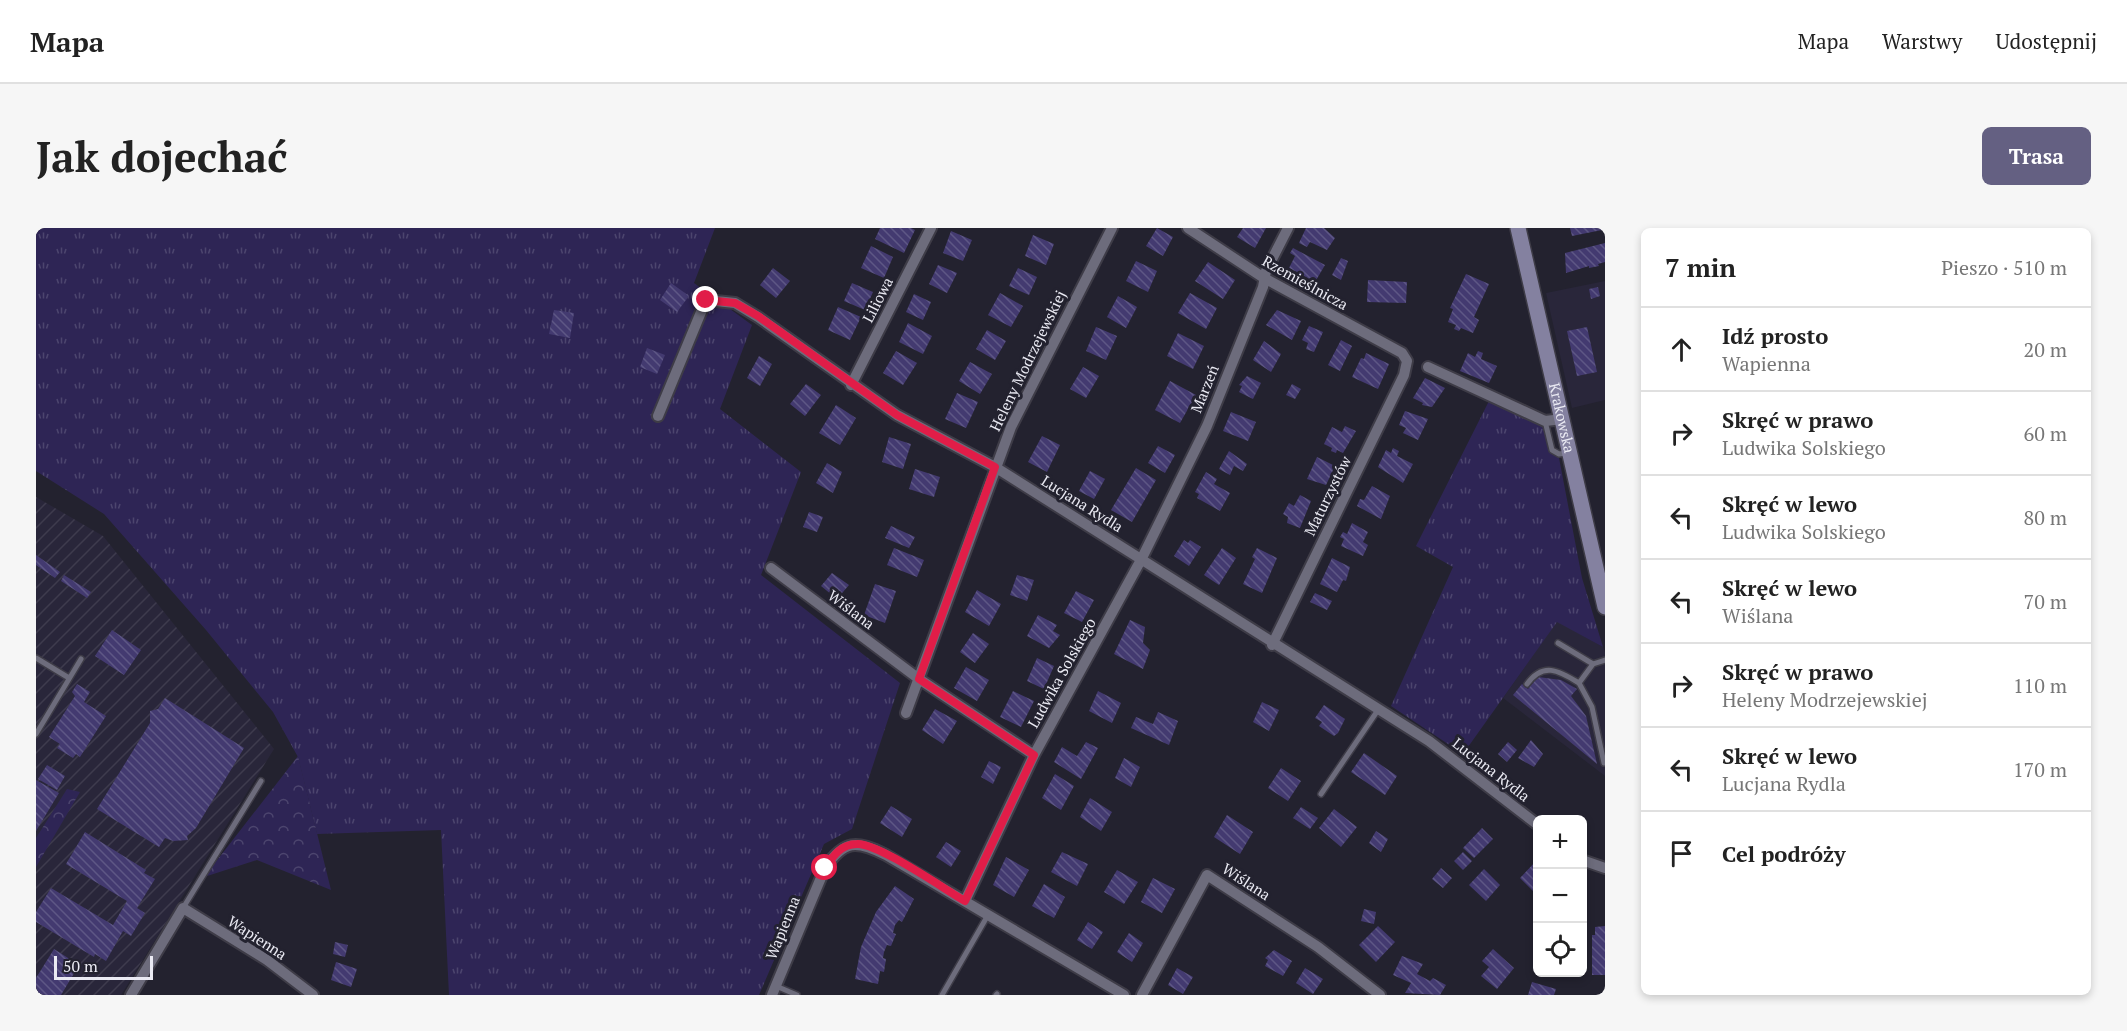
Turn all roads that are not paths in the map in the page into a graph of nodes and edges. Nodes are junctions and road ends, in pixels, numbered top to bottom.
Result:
1 (931, 228) edge
2 (1112, 228) edge
3 (1188, 228) edge
4 (1288, 228) edge
5 (1518, 228) edge
6 (1264, 278) junction
7 (1407, 361) joint
8 (1428, 367) dead end
9 (851, 385) junction
10 (658, 416) dead end
11 (1563, 419) junction
12 (1545, 421) junction
13 (1571, 453) junction
14 (995, 467) junction
15 (1142, 558) junction
16 (771, 568) dead end
17 (1601, 574) edge
18 (1605, 608) edge
19 (1558, 643) dead end
20 (1272, 645) junction
21 (36, 658) edge
22 (81, 659) dead end
23 (1605, 660) edge
24 (1593, 664) junction
25 (69, 678) junction
26 (919, 679) junction
27 (1579, 683) junction
28 (1527, 684) dead end
29 (1378, 710) junction
30 (906, 713) dead end
31 (36, 734) edge
32 (1034, 755) junction
33 (1604, 763) edge
34 (261, 781) dead end
35 (1321, 794) dead end
36 (1533, 821) edge
37 (1587, 862) edge
38 (1605, 868) edge
39 (965, 901) junction
40 (183, 908) junction
41 (988, 915) junction
42 (774, 991) edge
43 (131, 995) edge
44 (313, 995) edge
45 (797, 995) edge
46 (942, 995) edge
47 (1124, 995) edge
48 (1142, 995) edge
49 (1380, 995) edge

1 - 9 street, Liliowa
2 - 14 street, Heleny Modrzejewskiej
3 - 6 street, Rzemieślnicza
4 - 6 street, Marzeń
5 - 11 main road, Krakowska
6 - 7 street, Rzemieślnicza
6 - 15 street, Marzeń
7 - 20 street, Maturzystów
8 - 12 street
9 - 10 street, Lucjana Rydla
9 - 14 street, Lucjana Rydla
11 - 12 street
11 - 13 main road, Krakowska
12 - 13 lane
13 - 17 main road, Krakowska
14 - 15 street, Lucjana Rydla
14 - 26 street, Heleny Modrzejewskiej
15 - 20 street, Lucjana Rydla
15 - 32 street, Ludwika Solskiego
16 - 26 street, Wiślana
17 - 18 main road, Krakowska
19 - 24 lane
20 - 29 street, Lucjana Rydla
21 - 25 lane
22 - 25 lane
23 - 24 lane
24 - 27 lane
25 - 31 lane
26 - 30 street, Heleny Modrzejewskiej
26 - 32 street, Wiślana
27 - 28 lane
27 - 33 lane
29 - 35 lane
29 - 36 street, Lucjana Rydla
32 - 39 street, Ludwika Solskiego
34 - 40 lane
37 - 38 street
39 - 41 street
39 - 42 street, Wapienna
40 - 43 street
40 - 44 street, Wapienna
41 - 46 lane
41 - 47 street
42 - 45 lane
48 - 49 street, Wiślana

